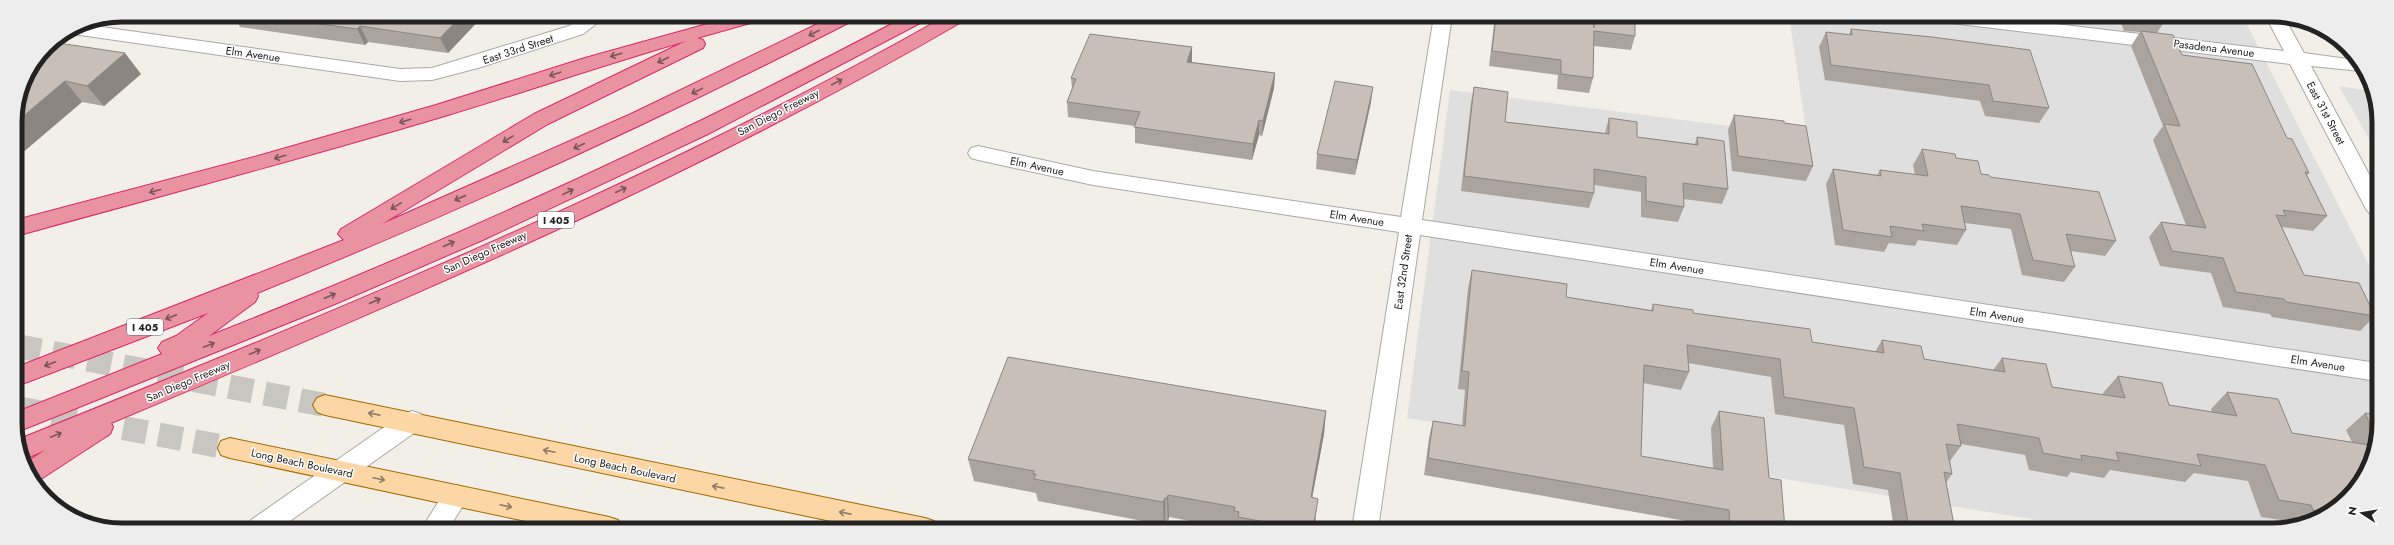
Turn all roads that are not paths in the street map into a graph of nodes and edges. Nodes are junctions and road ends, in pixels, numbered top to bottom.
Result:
1 (588, 22) edge
2 (733, 22) edge
3 (741, 22) edge
4 (836, 22) edge
5 (909, 22) edge
6 (948, 22) edge
7 (1443, 22) edge
8 (1993, 22) edge
9 (2278, 22) edge
10 (85, 30) edge
11 (2296, 58) junction
12 (2354, 65) edge
13 (432, 74) joint
14 (978, 153) dead end
15 (2372, 199) edge
16 (72, 213) junction
17 (22, 226) edge
18 (1410, 226) junction
19 (22, 237) edge
20 (276, 277) junction
21 (2372, 371) edge
22 (22, 375) edge
23 (142, 400) junction
24 (325, 404) tunnel mouth
25 (22, 405) edge
26 (22, 420) edge
27 (412, 421) junction
28 (25, 448) edge
29 (230, 448) tunnel mouth
30 (34, 471) edge
31 (341, 471) junction
32 (456, 496) junction
33 (267, 523) edge
34 (438, 523) edge
35 (584, 523) edge
36 (895, 523) edge
37 (1367, 523) edge

1 - 13 street, East 33rd Street
2 -> 16 highway
3 -> 20 highway
4 -> 20 highway, I 405
26 -> 5 highway
23 -> 6 highway, San Diego Freeway / I 405
7 - 18 street, East 32nd Street
8 - 11 street, Pasadena Avenue
9 - 11 street, East 31st Street
10 - 13 street, Elm Avenue
11 - 12 street, Pasadena Avenue
11 - 15 street, East 31st Street
14 - 18 street, Elm Avenue
16 - 17 highway
16 - 19 highway
18 - 21 street, Elm Avenue
18 - 37 street, East 32nd Street
20 -> 22 highway, I 405
20 - 25 highway
28 -> 23 highway, San Diego Freeway / I 405
23 - 30 highway
27 -> 24 main road, Long Beach Boulevard
27 - 31 street
36 -> 27 main road, Long Beach Boulevard
29 - 31 main road, Long Beach Boulevard
31 -> 32 main road, Long Beach Boulevard
31 - 33 street
32 - 34 street
32 -> 35 main road, Long Beach Boulevard

